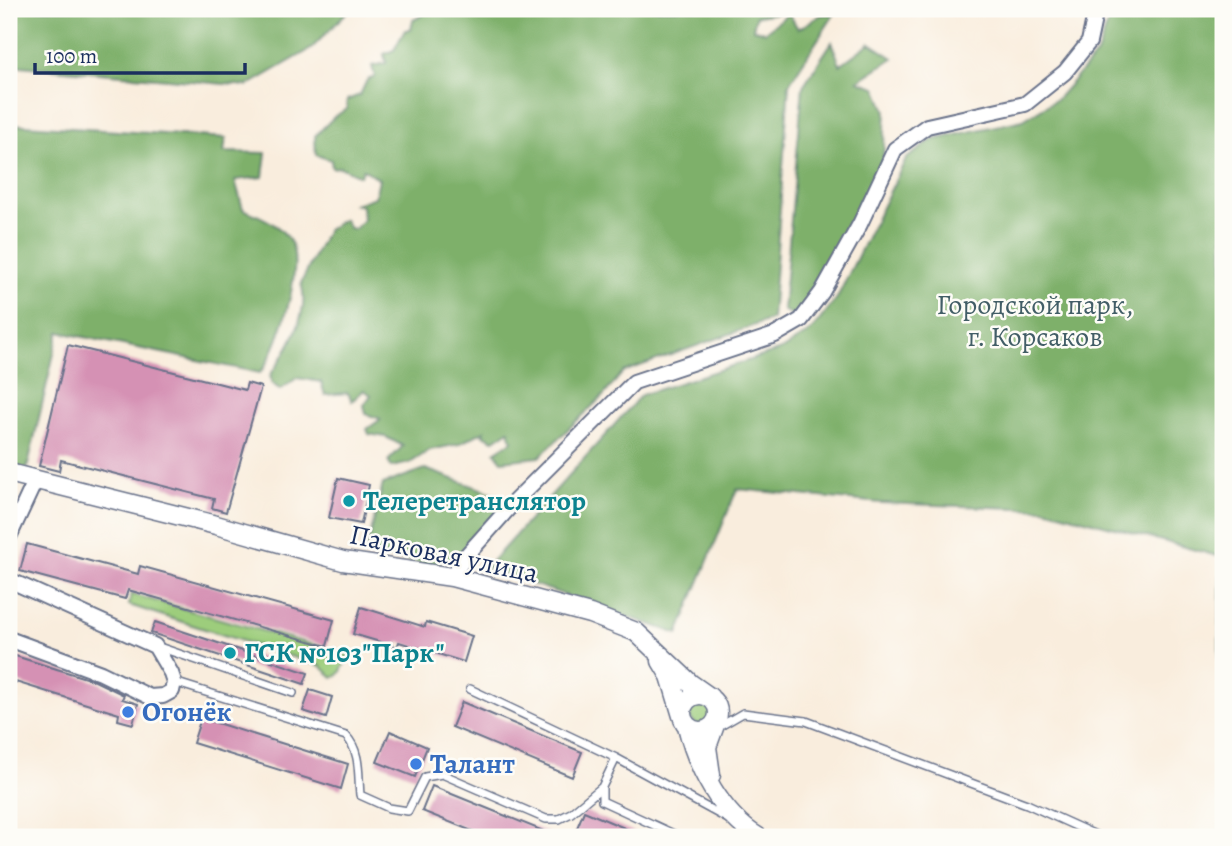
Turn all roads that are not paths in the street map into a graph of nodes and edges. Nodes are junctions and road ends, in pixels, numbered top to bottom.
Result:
1 (1093, 9) edge
2 (9, 474) edge
3 (36, 480) junction
4 (9, 537) edge
5 (452, 577) junction
6 (9, 580) edge
7 (636, 632) junction
8 (9, 639) edge
9 (155, 646) junction
10 (174, 682) junction
11 (470, 689) dead end
12 (293, 692) dead end
13 (710, 697) junction
14 (684, 721) junction
15 (714, 728) junction
16 (616, 758) junction
17 (602, 786) junction
18 (721, 801) junction
19 (737, 824) junction
20 (680, 837) edge
21 (758, 837) edge
22 (1100, 837) edge

1 - 5 street
2 - 3 street, Парковая улица
3 - 4 street
3 - 5 street, Парковая улица
5 - 7 street, Парковая улица
6 - 9 street
7 - 13 street, Парковая улица
7 - 14 street
8 - 10 street
9 - 10 street
9 - 12 lane
10 - 17 lane
11 - 16 lane
13 - 14 street
13 - 15 street
14 - 15 street
14 - 18 street
15 - 18 street
15 - 22 lane
16 - 17 lane
16 - 19 lane
17 - 20 lane
18 - 19 street
19 - 21 street

